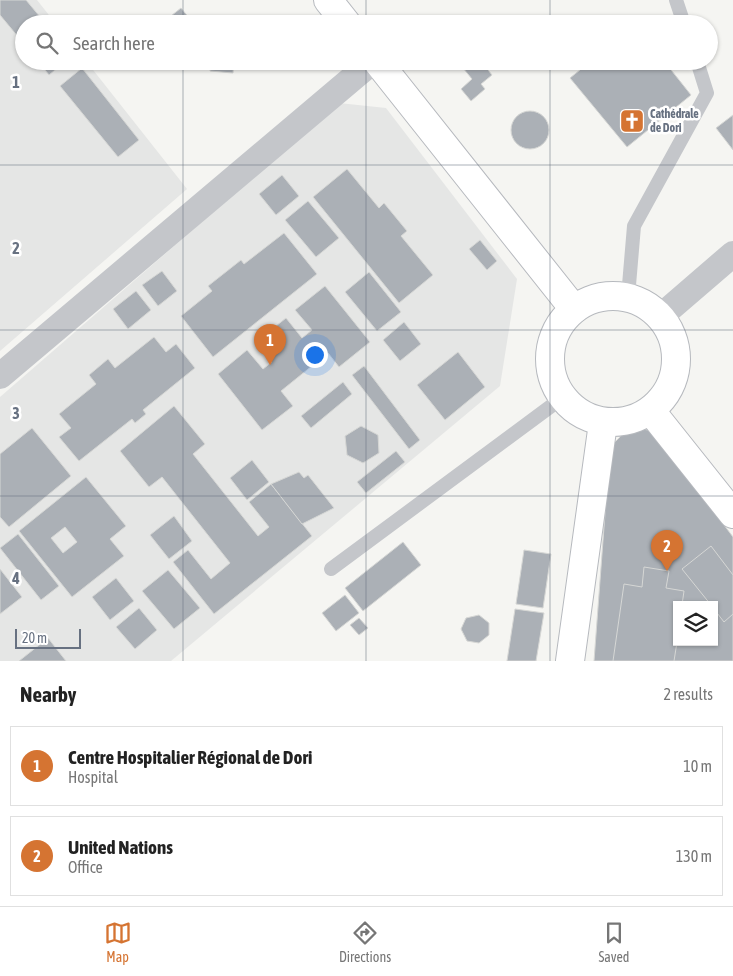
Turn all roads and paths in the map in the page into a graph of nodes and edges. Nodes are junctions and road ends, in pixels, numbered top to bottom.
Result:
1 (328, 0) edge
2 (676, 0) edge
3 (340, 15) edge
4 (681, 15) edge
5 (364, 70) edge
6 (382, 70) edge
7 (700, 70) edge
8 (733, 254) edge
9 (628, 297) junction
10 (574, 309) junction
11 (660, 316) junction
12 (0, 376) edge
13 (562, 398) junction
14 (651, 412) junction
15 (603, 423) junction
16 (733, 514) edge
17 (331, 569) dead end
18 (570, 661) edge

1 - 3 main road
2 - 4 lane
5 - 12 street
6 - 10 main road
7 - 9 lane
8 - 11 street
9 - 10 main road
9 - 11 main road
10 - 13 main road
11 - 14 main road
13 - 15 main road
13 - 17 lane
14 - 15 main road
14 - 16 main road
15 - 18 main road

